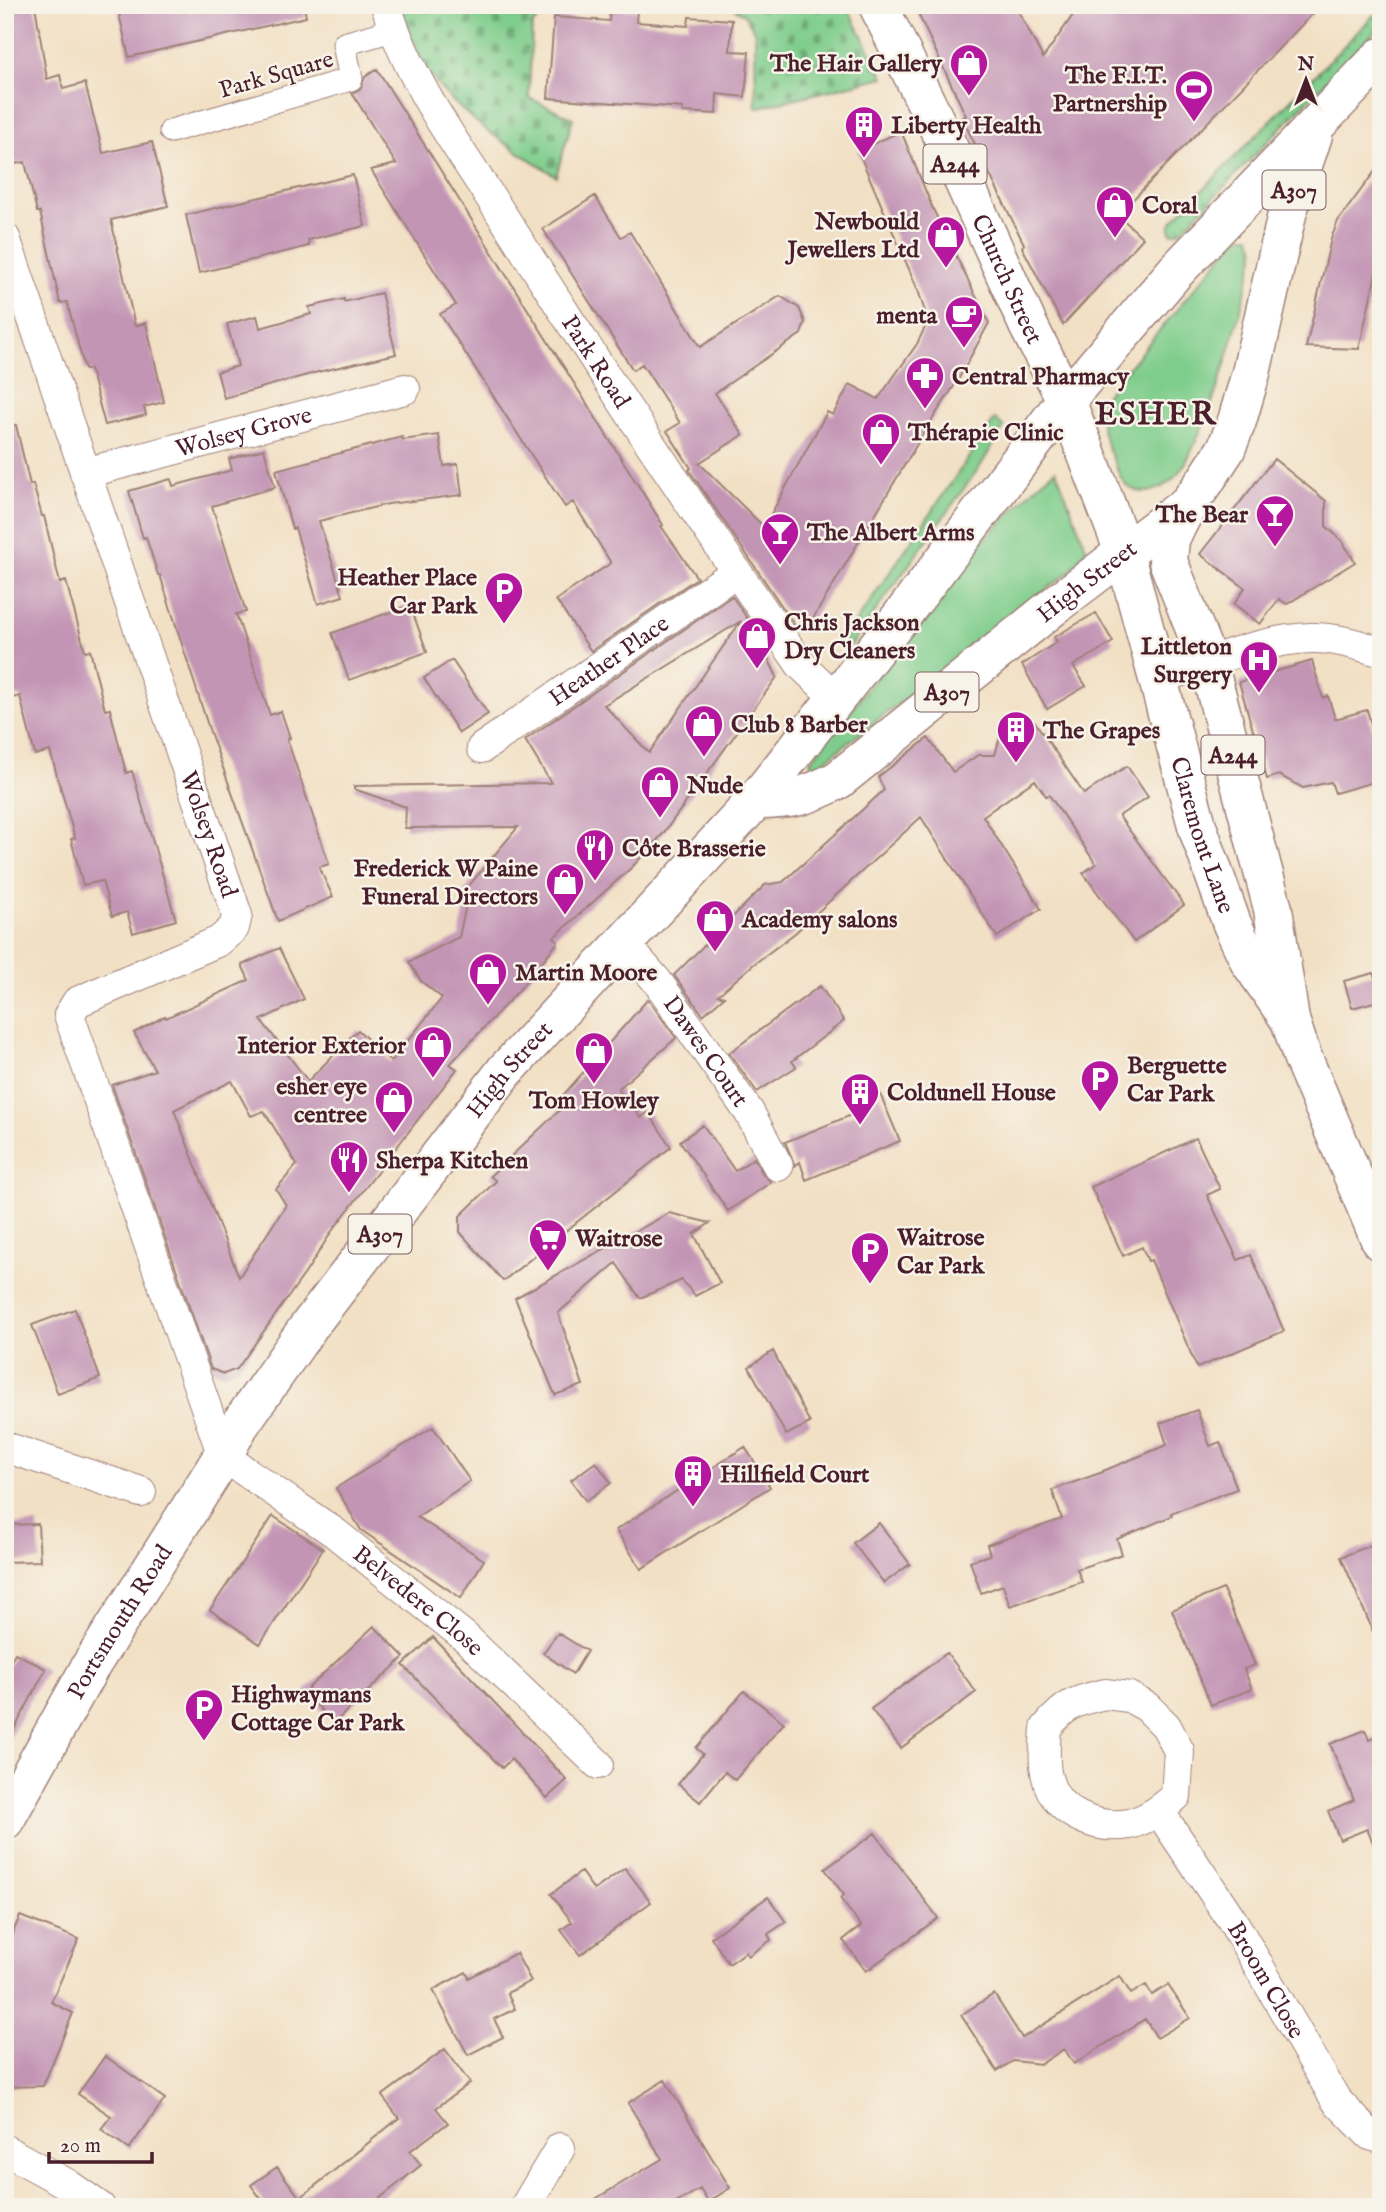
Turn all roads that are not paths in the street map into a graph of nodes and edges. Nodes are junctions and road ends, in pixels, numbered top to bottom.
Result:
1 (878, 5) edge
2 (390, 18) edge
3 (1381, 57) edge
4 (1317, 123) junction
5 (171, 131) dead end
6 (5, 238) edge
7 (405, 389) dead end
8 (1066, 400) junction
9 (85, 473) junction
10 (1188, 504) junction
11 (1124, 552) junction
12 (736, 572) junction
13 (1381, 651) edge
14 (1209, 662) junction
15 (1158, 679) junction
16 (837, 699) junction
17 (482, 748) dead end
18 (756, 800) junction
19 (624, 943) junction
20 (1290, 1020) junction
21 (778, 1166) dead end
22 (1381, 1242) edge
23 (231, 1441) junction
24 (5, 1447) edge
25 (141, 1492) dead end
26 (598, 1765) dead end
27 (1159, 1811) junction
28 (5, 1820) edge
29 (1381, 2138) edge
30 (560, 2148) dead end
31 (5, 2150) edge
32 (100, 2207) edge
33 (525, 2207) edge

1 - 8 main road, Church Street / A244
2 - 5 street, Park Square
2 - 12 street, Park Road
3 - 4 main road, High Street / A307
4 - 8 main road, High Street / A307
4 - 10 main road, High Street / A307
6 - 9 street, Wolsey Road
7 - 9 street, Wolsey Grove
8 - 11 main road, Claremont Lane / A244
8 - 16 main road, High Street / A307
9 - 23 street, Wolsey Road
10 - 11 main road, High Street / A307
10 - 14 main road, Claremont Lane / A244
11 - 15 main road, Claremont Lane / A244
11 - 18 main road, High Street / A307
12 - 16 street, Park Road
12 - 17 street, Heather Place
13 - 14 street
14 - 15 street
14 - 20 main road, Claremont Lane / A244
15 - 20 main road, Claremont Lane / A244
16 - 18 main road, High Street / A307
18 - 19 main road, High Street / A307
19 - 21 street, Dawes Court
19 - 23 main road, High Street / A307
20 - 22 main road, Claremont Lane / A244
23 - 26 street, Belvedere Close
23 - 28 main road, Portsmouth Road / A307
24 - 25 street
27 - 27 street
27 - 29 street, Broom Close
30 - 33 street
31 - 32 street

